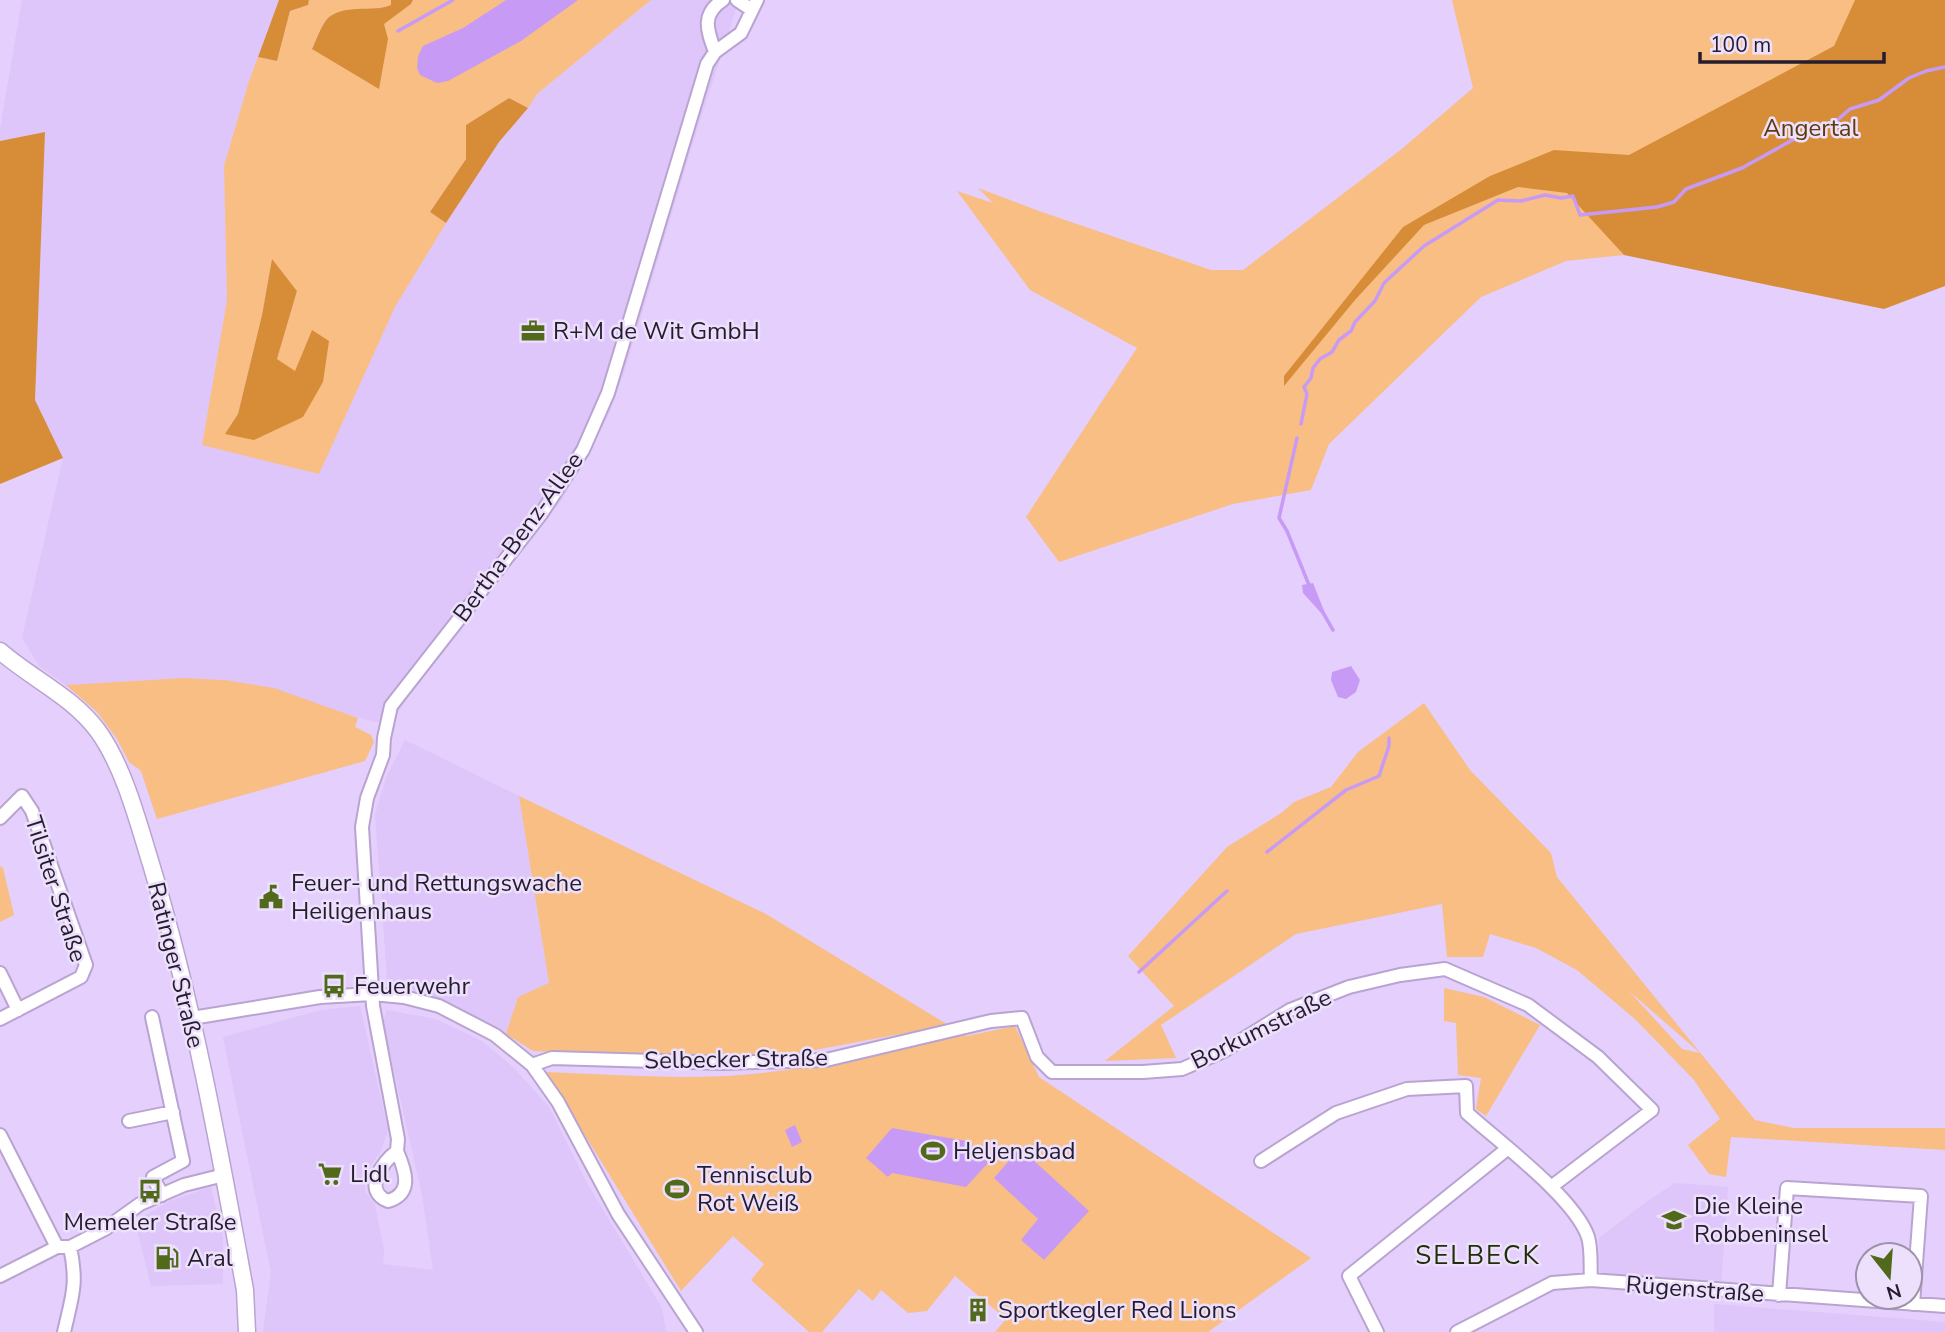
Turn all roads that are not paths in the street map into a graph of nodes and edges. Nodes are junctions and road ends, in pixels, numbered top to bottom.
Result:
1 (723, 0) edge
2 (737, 0) edge
3 (754, 5) edge
4 (715, 52) junction
5 (0, 651) edge
6 (0, 818) edge
7 (0, 973) edge
8 (372, 994) junction
9 (18, 1010) junction
10 (152, 1017) dead end
11 (192, 1018) junction
12 (1022, 1018) joint
13 (0, 1019) edge
14 (532, 1065) junction
15 (173, 1111) junction
16 (129, 1121) dead end
17 (0, 1135) edge
18 (1507, 1149) junction
19 (397, 1151) dead end
20 (1261, 1161) dead end
21 (224, 1175) junction
22 (1551, 1187) junction
23 (162, 1195) junction
24 (1918, 1241) edge
25 (64, 1247) junction
26 (0, 1276) edge
27 (1591, 1280) junction
28 (1779, 1295) junction
29 (1854, 1300) edge
30 (1924, 1305) edge
31 (1945, 1306) edge
32 (64, 1332) edge
33 (247, 1332) edge
34 (695, 1332) edge
35 (1377, 1332) edge
36 (1457, 1332) edge

1 - 4 street
2 - 3 street
3 - 4 street, Bertha-Benz-Allee
4 - 8 street, Bertha-Benz-Allee
5 - 11 main road, Ratinger Straße
6 - 9 street, Tilsiter Straße
7 - 9 street
8 - 11 street
8 - 14 street
8 - 19 street, Bertha-Benz-Allee
9 - 13 street, Tilsiter Straße
10 - 15 street
11 - 21 main road, Ratinger Straße
12 - 14 street, Selbecker Straße
12 - 22 street, Borkumstraße
14 - 34 street
15 - 16 street
15 - 23 street
17 - 25 street
18 - 20 street
18 - 22 street
18 - 35 street
21 - 23 street
21 - 33 main road, Ratinger Straße
22 - 27 street
23 - 25 street
24 - 28 street
25 - 26 street
25 - 32 street
27 - 28 street, Rügenstraße
27 - 36 street, Rügenstraße
28 - 29 street, Rügenstraße
30 - 31 street, Rügenstraße

